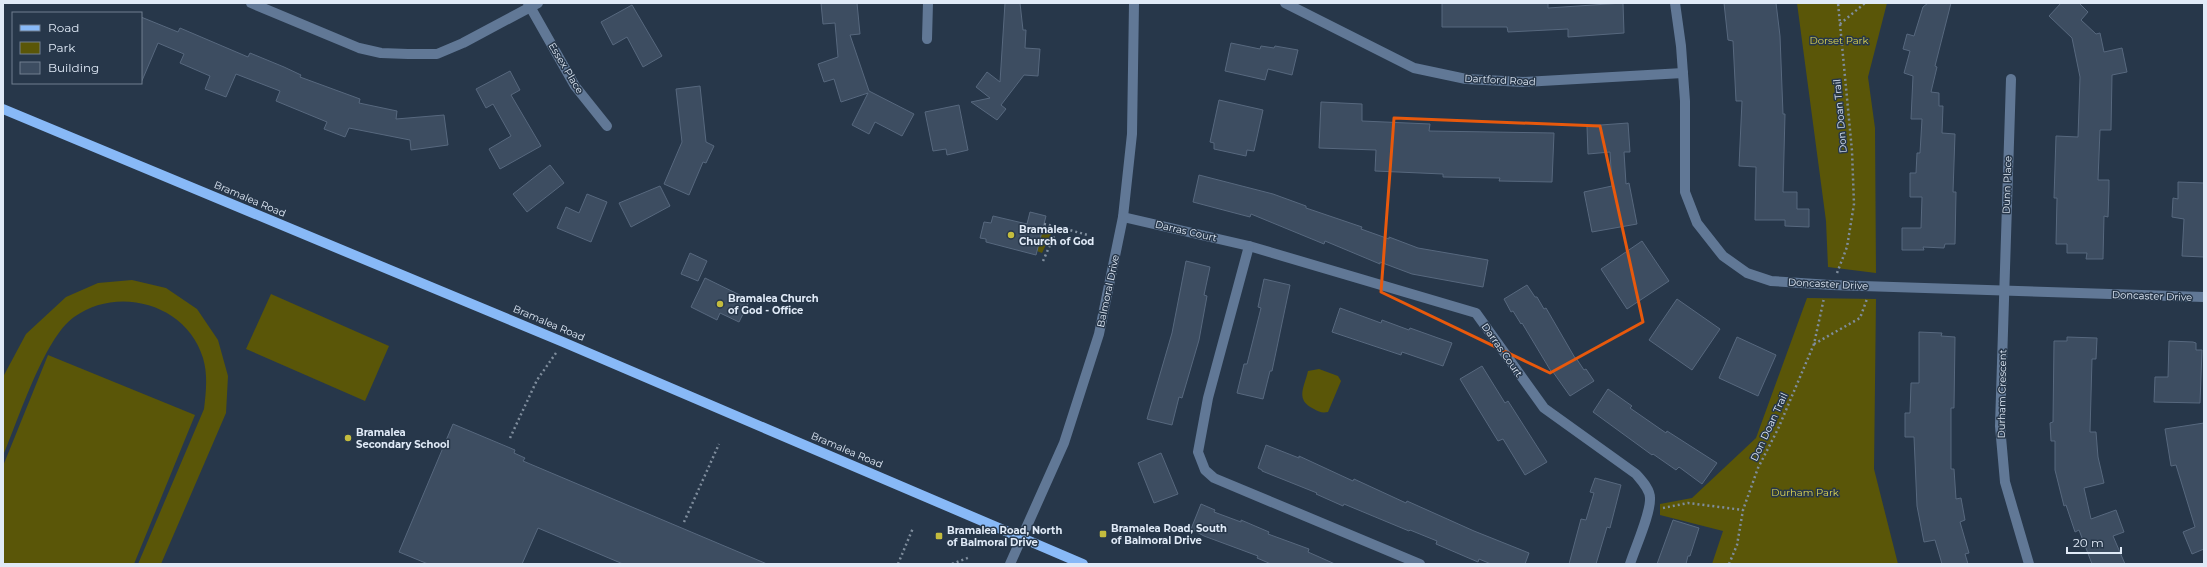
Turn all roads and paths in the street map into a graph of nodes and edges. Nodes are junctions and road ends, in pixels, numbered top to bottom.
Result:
1 (251, 3) edge
2 (928, 3) edge
3 (1134, 3) edge
4 (1285, 3) edge
5 (1676, 3) edge
6 (1838, 3) edge
7 (1865, 3) edge
8 (532, 4) edge
9 (1840, 24) junction
10 (927, 39) dead end
11 (1683, 73) junction
12 (2011, 79) dead end
13 (3, 109) edge
14 (607, 126) dead end
15 (1122, 217) junction
16 (1044, 224) dead end
17 (1058, 227) junction
18 (1088, 235) dead end
19 (1249, 246) junction
20 (1044, 261) dead end
21 (1837, 273) dead end
22 (1872, 286) junction
23 (2004, 292) junction
24 (1824, 297) dead end
25 (2204, 297) edge
26 (563, 342) junction
27 (1814, 344) junction
28 (510, 438) dead end
29 (719, 444) dead end
30 (1648, 510) junction
31 (1743, 510) junction
32 (684, 522) dead end
33 (913, 528) dead end
34 (1021, 538) junction
35 (970, 557) dead end
36 (898, 564) edge
37 (952, 564) edge
38 (1010, 564) edge
39 (1083, 564) edge
40 (1420, 564) edge
41 (1630, 564) edge
42 (1729, 564) edge
43 (2029, 564) edge

1 - 8 street
2 - 10 street
3 - 15 street, Balmoral Drive
4 - 11 street, Dartford Road
5 - 11 street, Doncaster Drive
6 - 9 path, Don Doan Trail
7 - 9 path
8 - 14 street, Essex Place
9 - 21 path, Don Doan Trail
11 - 22 street, Doncaster Drive
12 - 23 street, Dunn Place
13 - 26 main road, Bramalea Road
15 - 19 street, Darras Court
15 - 34 street, Balmoral Drive
16 - 17 path
17 - 18 path
17 - 20 path
19 - 30 street, Darras Court
19 - 40 street
22 - 23 street, Doncaster Drive
22 - 27 path
23 - 25 street, Doncaster Drive
23 - 43 street, Durham Crescent
24 - 27 path, Don Doan Trail
26 - 28 path
26 - 34 main road, Bramalea Road
27 - 31 path, Don Doan Trail
29 - 32 path
30 - 31 path
30 - 41 street, Darras Court
31 - 42 path, Don Doan Trail
33 - 36 path
34 - 38 street, Balmoral Drive
34 - 39 main road, Bramalea Road
35 - 37 path

